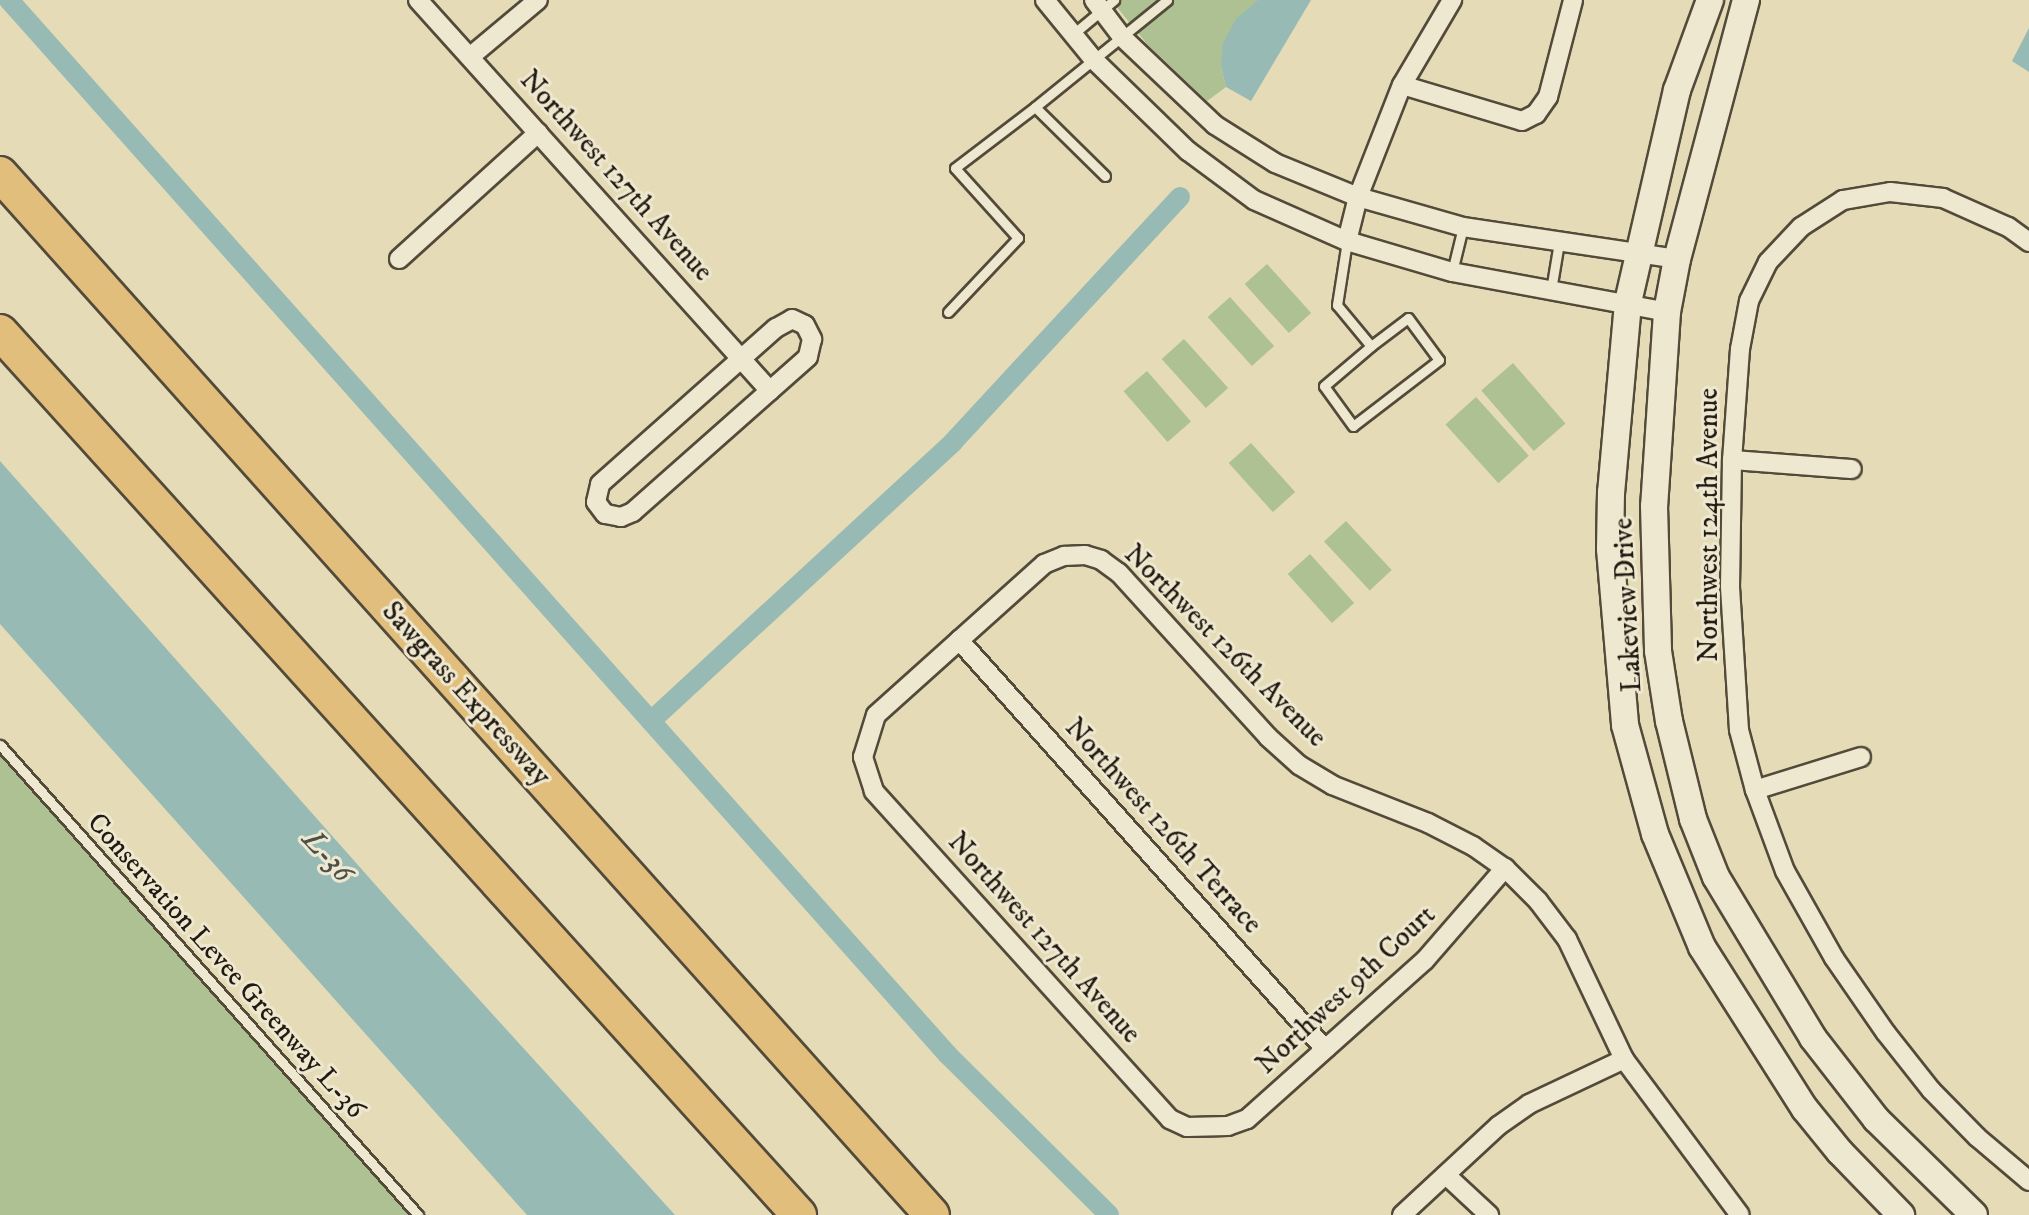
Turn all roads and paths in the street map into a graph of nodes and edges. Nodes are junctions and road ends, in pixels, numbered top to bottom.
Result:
1 (418, 0) edge
2 (538, 0) edge
3 (1045, 0) edge
4 (1167, 0) edge
5 (1452, 0) edge
6 (1573, 0) edge
7 (1710, 0) edge
8 (1746, 0) edge
9 (1103, 3) edge
10 (1072, 35) junction
11 (1122, 37) junction
12 (471, 56) junction
13 (1094, 60) junction
14 (1402, 85) junction
15 (1035, 107) junction
16 (538, 133) junction
17 (0, 174) edge
18 (1105, 176) dead end
19 (1358, 197) junction
20 (1463, 227) junction
21 (1347, 241) junction
22 (1559, 241) junction
23 (2029, 242) edge
24 (1637, 253) junction
25 (399, 259) dead end
26 (1677, 259) junction
27 (1452, 272) junction
28 (1551, 290) junction
29 (1628, 303) junction
30 (948, 312) dead end
31 (1667, 312) junction
32 (0, 332) edge
33 (1371, 346) junction
34 (741, 359) junction
35 (770, 391) junction
36 (1732, 460) junction
37 (1852, 469) dead end
38 (959, 640) junction
39 (1669, 721) junction
40 (1625, 725) junction
41 (0, 745) edge
42 (1861, 757) dead end
43 (1755, 790) junction
44 (1505, 868) junction
45 (1325, 1049) junction
46 (1624, 1059) junction
47 (1208, 1128) joint
48 (1446, 1175) junction
49 (2029, 1181) edge
50 (418, 1215) edge
51 (799, 1215) edge
52 (932, 1215) edge
53 (1402, 1215) edge
54 (1489, 1215) edge
55 (1740, 1215) edge
56 (1901, 1215) edge
57 (1974, 1215) edge

1 - 12 street, Northwest 127th Avenue
2 - 12 street
3 - 10 street
4 - 11 lane
5 - 14 street
6 - 14 street
7 - 24 street, Lakeview Drive
8 - 26 street, Lakeview Drive
9 - 10 lane
9 - 11 street
10 - 13 street
11 - 13 lane
11 - 19 street
12 - 16 street, Northwest 127th Avenue
13 - 15 lane
13 - 21 street
14 - 19 street
15 - 18 lane
15 - 30 lane
16 - 25 street
16 - 34 street, Northwest 127th Avenue
17 - 52 highway, Sawgrass Expressway
19 - 20 street
19 - 21 street
20 - 22 street
20 - 27 lane
21 - 27 street
21 - 33 lane
22 - 24 street
22 - 28 lane
23 - 36 street, Northwest 124th Avenue
24 - 26 street
24 - 29 street, Lakeview Drive
26 - 31 street, Lakeview Drive
27 - 28 street
28 - 29 street
29 - 31 street
29 - 40 street, Lakeview Drive
31 - 39 street, Lakeview Drive
32 - 51 highway
33 - 33 lane
34 - 35 street, Northwest 127th Avenue
34 - 35 street
34 - 35 street
36 - 37 street
36 - 43 street, Northwest 124th Avenue
38 - 44 street, Northwest 126th Avenue
38 - 45 street, Northwest 126th Terrace
38 - 47 street, Northwest 127th Avenue
39 - 40 street
39 - 57 street, Lakeview Drive
40 - 56 street, Lakeview Drive
41 - 50 lane, Conservation Levee Greenway L-36
42 - 43 street
43 - 49 street, Northwest 124th Avenue
44 - 45 street, Northwest 9th Court
44 - 46 street, Northwest 126th Avenue
45 - 47 street, Northwest 9th Court
46 - 48 street
46 - 55 street, Northwest 126th Avenue
48 - 53 street
48 - 54 street

